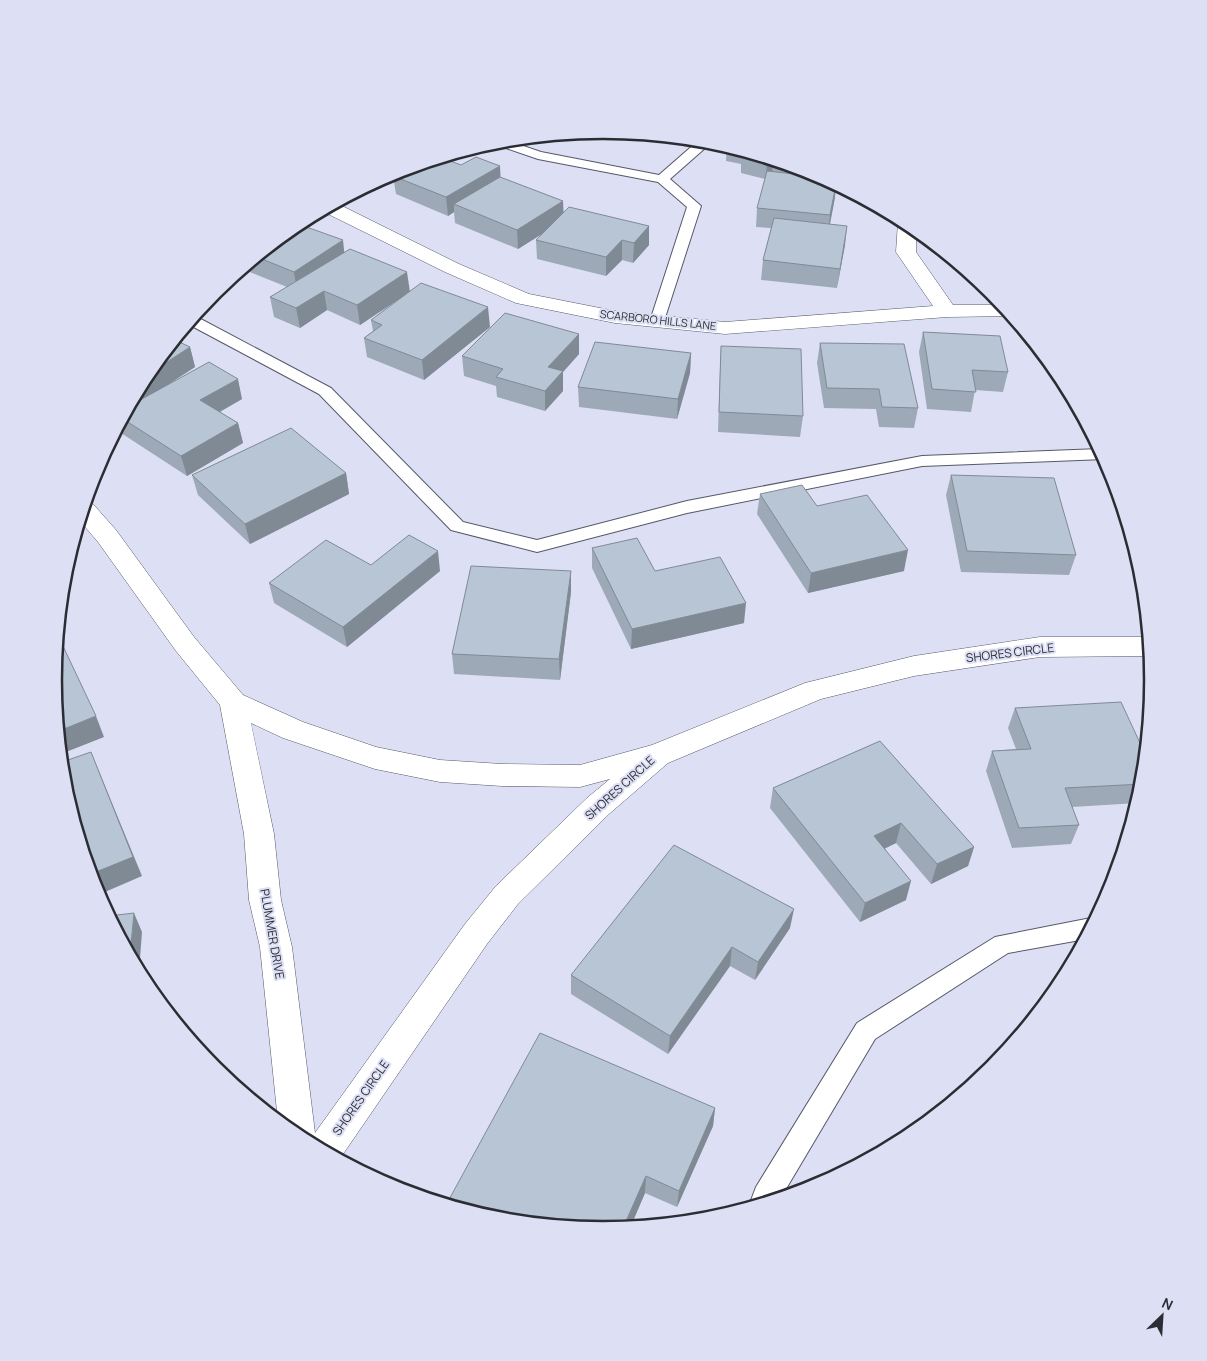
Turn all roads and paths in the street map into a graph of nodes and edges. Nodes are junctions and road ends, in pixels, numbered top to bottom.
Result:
1 (515, 147) edge
2 (698, 148) edge
3 (662, 179) junction
4 (336, 210) edge
5 (907, 233) edge
6 (997, 310) edge
7 (946, 311) junction
8 (658, 321) junction
9 (198, 323) edge
10 (1095, 454) edge
11 (89, 515) edge
12 (1143, 647) edge
13 (233, 702) junction
14 (658, 755) junction
15 (1084, 929) edge
16 (297, 1126) edge
17 (328, 1146) edge
18 (766, 1196) edge

1 - 3 lane
2 - 3 lane
3 - 8 lane
4 - 8 street, SCARBORO HILLS LANE
5 - 7 street
6 - 7 street, SCARBORO HILLS LANE
7 - 8 street, SCARBORO HILLS LANE
9 - 10 lane
11 - 13 street, PLUMMER DRIVE
12 - 14 street, SHORES CIRCLE
13 - 14 street, PLUMMER DRIVE
13 - 16 street, PLUMMER DRIVE
14 - 17 street, SHORES CIRCLE
15 - 18 lane

